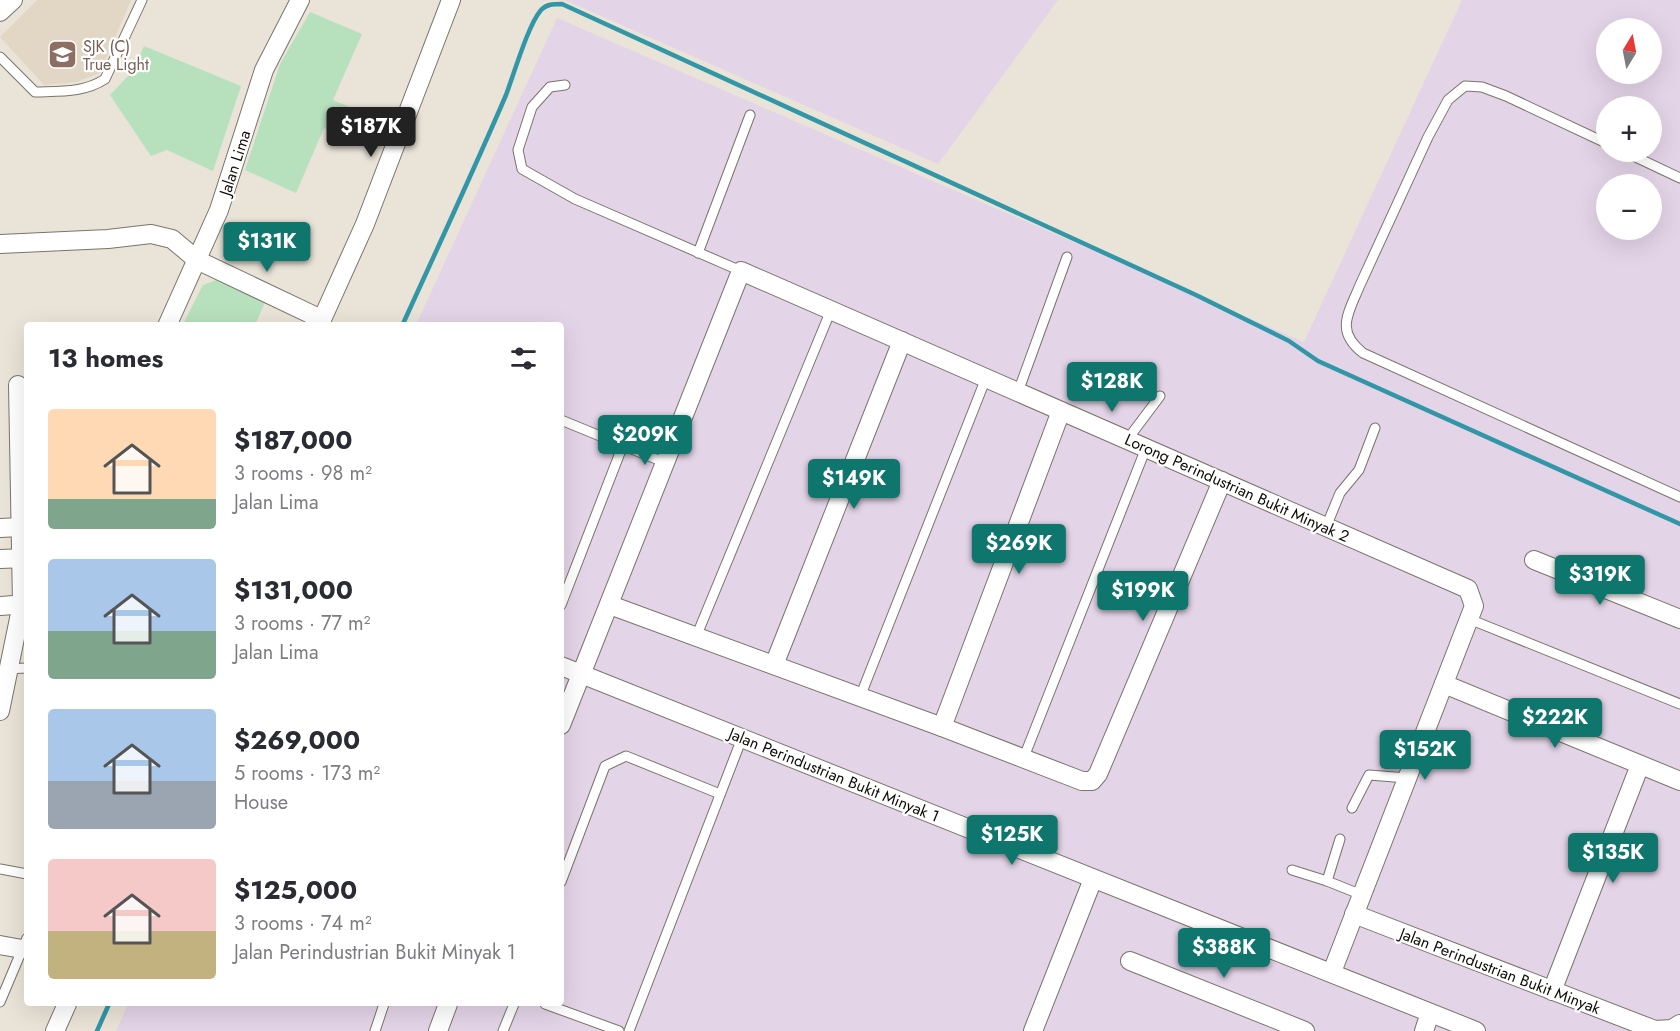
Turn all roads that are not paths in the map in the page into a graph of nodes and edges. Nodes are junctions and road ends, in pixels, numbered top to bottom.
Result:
1 (13, 0) edge
2 (142, 0) edge
3 (300, 0) edge
4 (451, 0) edge
5 (0, 12) edge
6 (0, 57) edge
7 (565, 85) dead end
8 (750, 115) dead end
9 (1596, 138) edge
10 (1646, 162) edge
11 (1680, 178) edge
12 (0, 244) edge
13 (699, 253) junction
14 (1067, 258) dead end
15 (196, 260) junction
16 (741, 271) junction
17 (831, 310) junction
18 (169, 322) edge
19 (320, 322) edge
20 (902, 341) junction
21 (986, 378) junction
22 (15, 385) edge
23 (1018, 392) junction
24 (1160, 396) dead end
25 (1061, 411) junction
26 (564, 421) edge
27 (1375, 428) dead end
28 (1128, 440) junction
29 (623, 445) junction
30 (1146, 448) junction
31 (666, 463) junction
32 (1222, 481) junction
33 (1680, 497) edge
34 (21, 527) junction
35 (1326, 527) junction
36 (0, 528) edge
37 (24, 558) edge
38 (0, 559) edge
39 (1534, 560) dead end
40 (564, 597) edge
41 (24, 604) edge
42 (610, 605) junction
43 (0, 606) edge
44 (24, 609) edge
45 (1470, 619) junction
46 (1680, 620) edge
47 (696, 637) junction
48 (774, 665) junction
49 (564, 667) edge
50 (12, 669) edge
51 (583, 674) junction
52 (1444, 684) junction
53 (860, 697) junction
54 (1680, 704) edge
55 (0, 711) edge
56 (564, 718) edge
57 (942, 727) junction
58 (742, 738) junction
59 (1023, 757) junction
60 (1640, 765) junction
61 (1407, 778) junction
62 (1680, 781) edge
63 (720, 794) junction
64 (1352, 808) dead end
65 (1340, 838) dead end
66 (0, 869) edge
67 (1292, 870) dead end
68 (24, 873) edge
69 (564, 874) edge
70 (1093, 879) junction
71 (1327, 881) junction
72 (1362, 895) junction
73 (1354, 914) junction
74 (24, 944) edge
75 (0, 945) edge
76 (24, 946) edge
77 (1130, 961) dead end
78 (1332, 972) junction
79 (1552, 991) junction
80 (0, 1002) edge
81 (66, 1006) edge
82 (383, 1006) edge
83 (447, 1006) edge
84 (513, 1006) edge
85 (550, 1006) edge
86 (1430, 1013) junction
87 (1680, 1024) edge
88 (55, 1031) edge
89 (375, 1031) edge
90 (438, 1031) edge
91 (503, 1031) edge
92 (619, 1031) edge
93 (629, 1031) edge
94 (1033, 1031) edge
95 (1305, 1031) edge
96 (1424, 1031) edge
97 (1476, 1031) edge

1 - 5 street
2 - 6 lane
3 - 15 street, Jalan Lima
4 - 19 street
7 - 13 lane
8 - 13 lane
9 - 33 lane
10 - 11 lane
12 - 15 street
13 - 16 lane
14 - 23 lane
15 - 18 street, Jalan Lima
15 - 19 street
16 - 17 street, Lorong Perindustrian Bukit Minyak 2
16 - 31 street
17 - 20 street, Lorong Perindustrian Bukit Minyak 2
17 - 47 lane
20 - 21 street, Lorong Perindustrian Bukit Minyak 2
20 - 48 street
21 - 23 street, Lorong Perindustrian Bukit Minyak 2
21 - 53 lane
22 - 34 street
23 - 25 street, Lorong Perindustrian Bukit Minyak 2
24 - 28 lane
25 - 28 street, Lorong Perindustrian Bukit Minyak 2
25 - 57 street
26 - 29 lane
27 - 35 lane
28 - 30 street, Lorong Perindustrian Bukit Minyak 2
29 - 31 lane
29 - 40 lane
30 - 32 street, Lorong Perindustrian Bukit Minyak 2
30 - 59 lane
31 - 42 street
32 - 35 street, Lorong Perindustrian Bukit Minyak 2
32 - 59 street
34 - 36 street
34 - 37 street
35 - 45 street, Lorong Perindustrian Bukit Minyak 2
37 - 38 street
39 - 46 street
41 - 43 street
42 - 47 street
42 - 51 street
44 - 50 street
45 - 52 street
45 - 54 lane
47 - 48 street
48 - 53 street
49 - 51 street, Jalan Perindustrian Bukit Minyak 1
50 - 55 street
51 - 56 street
51 - 58 street, Jalan Perindustrian Bukit Minyak 1
52 - 60 street
52 - 61 street
53 - 57 street
57 - 59 street
58 - 63 lane
58 - 70 street, Jalan Perindustrian Bukit Minyak 1
60 - 62 street
60 - 79 street
61 - 64 lane
61 - 72 street
63 - 69 lane
63 - 93 lane
65 - 71 lane
66 - 68 lane
67 - 71 lane
70 - 78 street, Jalan Perindustrian Bukit Minyak 1
70 - 94 street
71 - 72 lane
72 - 73 street
73 - 78 street
73 - 79 street, Jalan Perindustrian Bukit Minyak
74 - 75 street
76 - 80 lane
77 - 95 street
78 - 86 street, Jalan Perindustrian Bukit Minyak 1
79 - 87 street, Jalan Perindustrian Bukit Minyak
81 - 88 street
82 - 89 lane
83 - 90 street
84 - 91 lane
85 - 92 lane
86 - 96 street
86 - 97 street, Jalan Perindustrian Bukit Minyak 1

